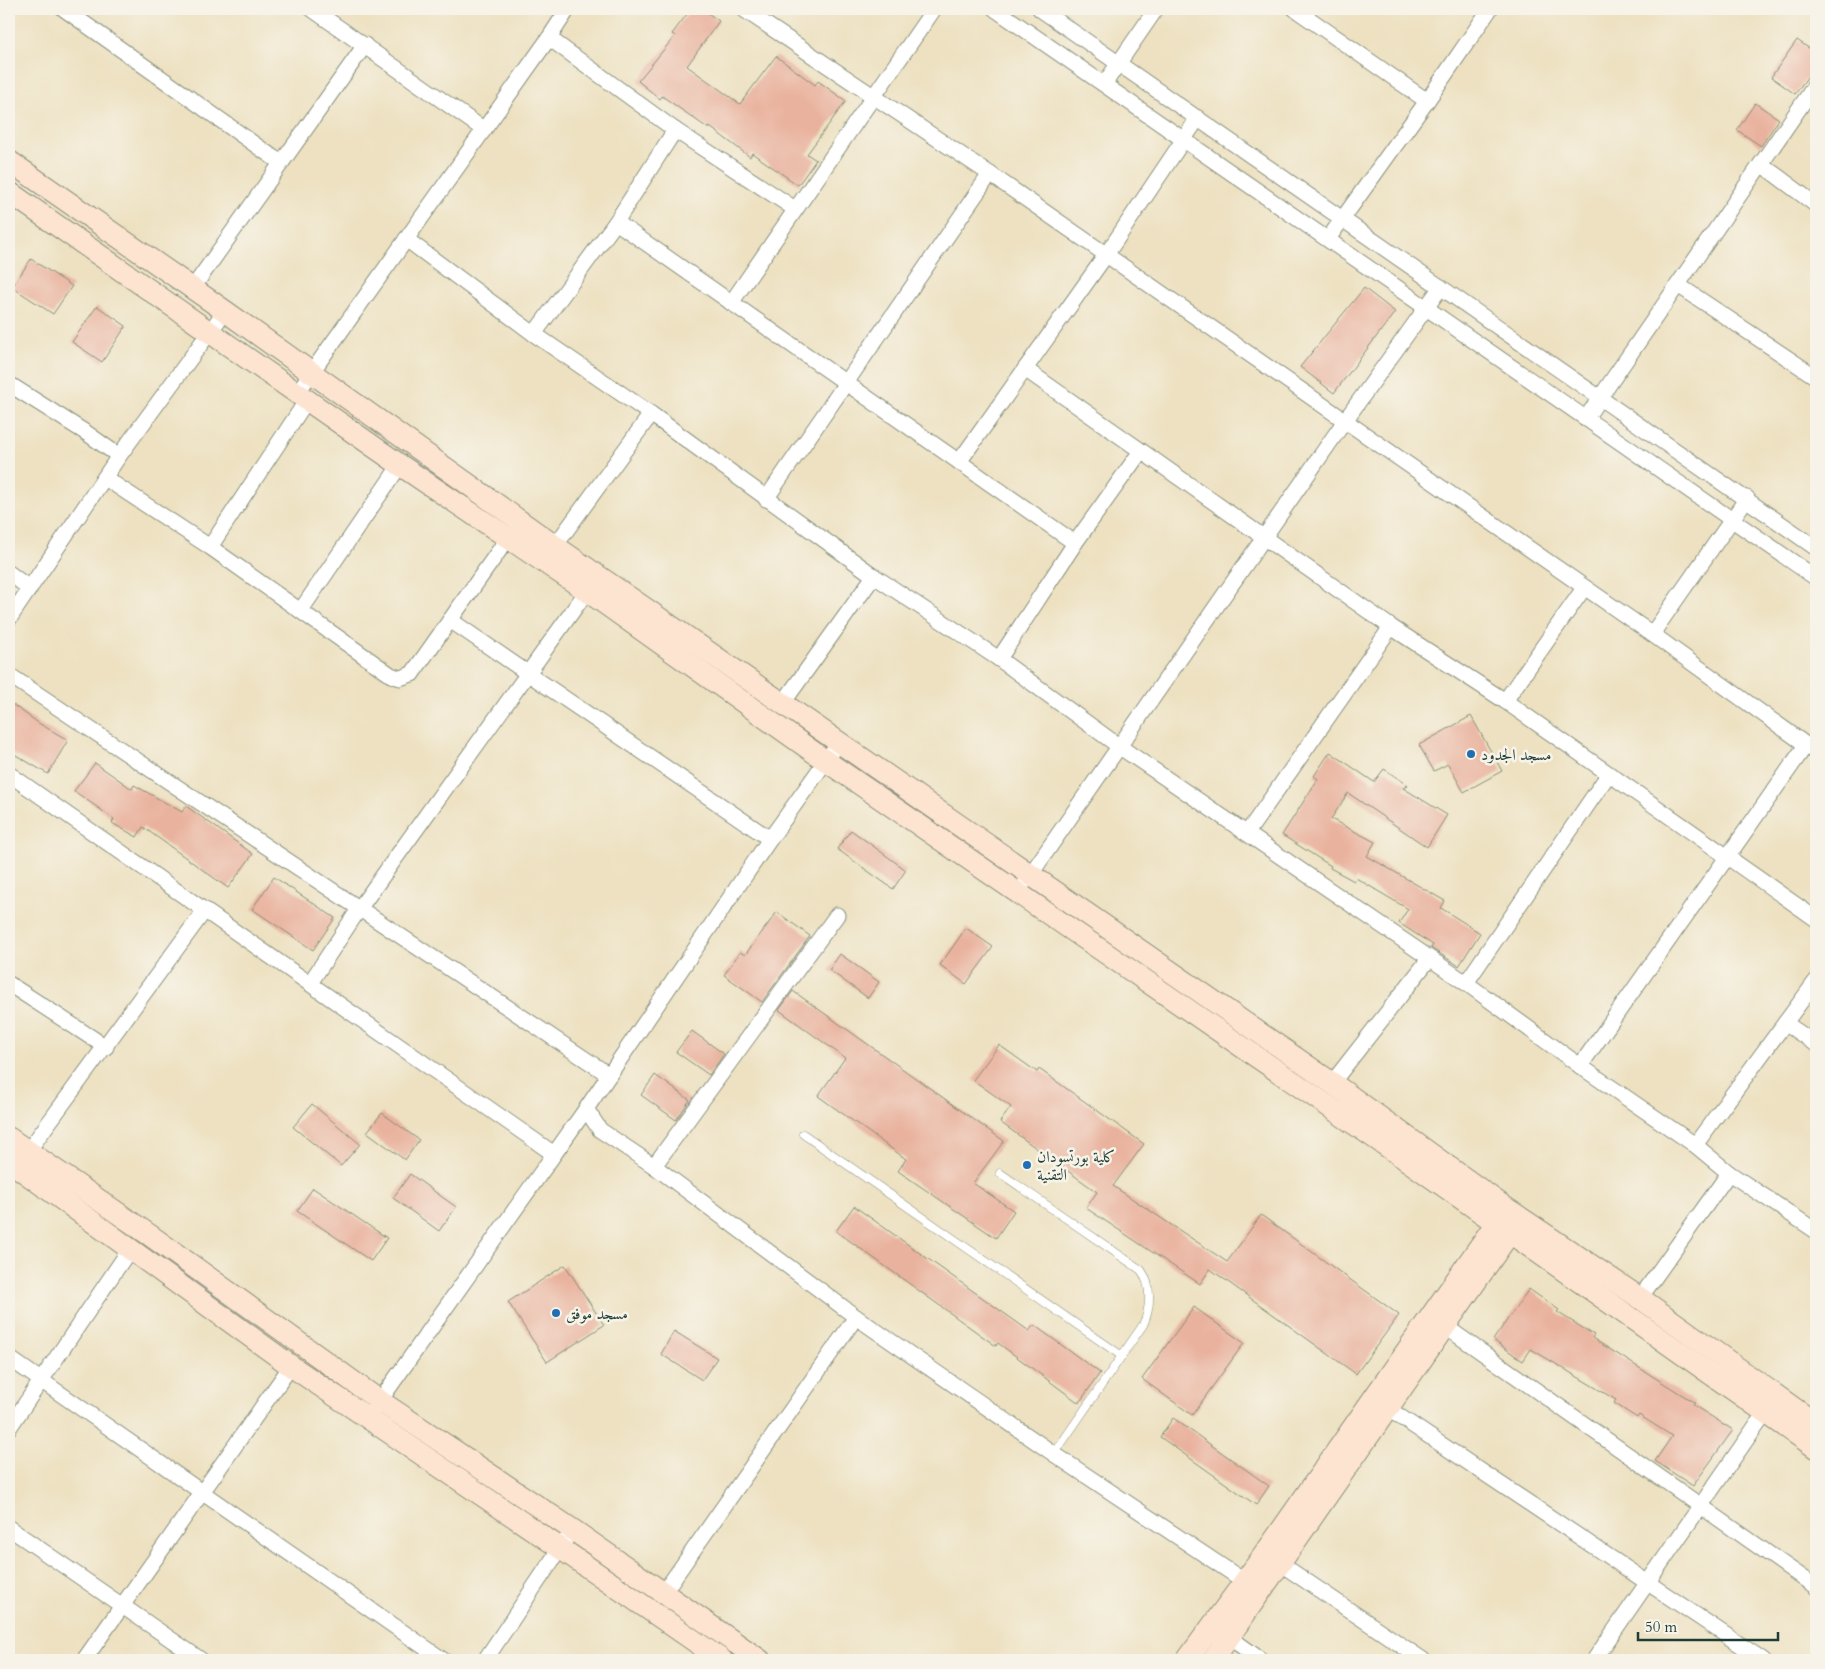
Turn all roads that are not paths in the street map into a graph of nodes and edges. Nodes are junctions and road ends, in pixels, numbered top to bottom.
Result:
1 (64, 9) edge
2 (312, 9) edge
3 (743, 9) edge
4 (934, 9) edge
5 (995, 9) edge
6 (1040, 9) edge
7 (1156, 9) edge
8 (1295, 9) edge
9 (1490, 9) edge
10 (561, 11) edge
11 (549, 38) junction
12 (365, 45) junction
13 (1118, 63) junction
14 (1105, 83) junction
15 (1816, 84) edge
16 (874, 95) junction
17 (1427, 101) junction
18 (1198, 118) junction
19 (483, 129) junction
20 (675, 130) junction
21 (1184, 140) junction
22 (9, 162) edge
23 (281, 163) junction
24 (1761, 164) junction
25 (990, 174) junction
26 (9, 192) edge
27 (1816, 205) edge
28 (795, 208) junction
29 (1343, 218) junction
30 (616, 222) junction
31 (406, 239) junction
32 (1328, 239) junction
33 (1106, 255) junction
34 (1678, 285) junction
35 (1441, 287) junction
36 (192, 289) junction
37 (731, 303) junction
38 (1426, 308) junction
39 (225, 311) junction
40 (210, 333) junction
41 (534, 334) junction
42 (1025, 369) junction
43 (312, 373) junction
44 (1816, 377) edge
45 (844, 382) junction
46 (9, 384) edge
47 (302, 396) junction
48 (1601, 396) junction
49 (652, 414) junction
50 (1586, 418) junction
51 (1344, 422) junction
52 (1141, 451) junction
53 (119, 456) junction
54 (959, 462) junction
55 (400, 465) junction
56 (105, 478) junction
57 (1747, 498) junction
58 (766, 499) junction
59 (1732, 519) junction
60 (508, 538) junction
61 (1265, 539) junction
62 (1075, 543) junction
63 (555, 546) junction
64 (210, 547) junction
65 (1816, 548) edge
66 (9, 573) edge
67 (874, 576) junction
68 (1816, 578) edge
69 (29, 588) junction
70 (1584, 588) junction
71 (587, 591) junction
72 (301, 610) junction
73 (9, 619) edge
74 (450, 620) junction
75 (1391, 627) junction
76 (1652, 634) junction
77 (999, 659) junction
78 (526, 674) junction
79 (9, 675) edge
80 (1505, 701) junction
81 (784, 703) junction
82 (840, 741) junction
83 (1120, 747) junction
84 (1811, 749) edge
85 (826, 762) junction
86 (9, 774) edge
87 (1608, 775) junction
88 (1247, 833) junction
89 (770, 838) junction
90 (1725, 858) junction
91 (1030, 874) junction
92 (1018, 893) junction
93 (359, 908) junction
94 (204, 910) junction
95 (837, 915) dead end
96 (1816, 919) edge
97 (1429, 959) junction
98 (1816, 981) edge
99 (1466, 982) junction
100 (310, 983) junction
101 (9, 984) edge
102 (1785, 1023) junction
103 (1816, 1044) edge
104 (106, 1047) junction
105 (1580, 1066) junction
106 (609, 1075) junction
107 (1332, 1083) junction
108 (586, 1109) junction
109 (803, 1134) dead end
110 (9, 1138) edge
111 (1695, 1145) junction
112 (28, 1151) junction
113 (554, 1154) junction
114 (9, 1161) edge
115 (654, 1166) junction
116 (1000, 1172) dead end
117 (1729, 1173) junction
118 (1508, 1220) junction
119 (1816, 1231) edge
120 (130, 1249) junction
121 (1640, 1298) junction
122 (856, 1316) junction
123 (1446, 1327) junction
124 (1122, 1356) junction
125 (9, 1358) edge
126 (291, 1366) junction
127 (41, 1381) junction
128 (380, 1401) junction
129 (1770, 1405) junction
130 (1387, 1408) junction
131 (367, 1418) junction
132 (1816, 1424) edge
133 (9, 1428) edge
134 (1816, 1448) edge
135 (1054, 1454) junction
136 (202, 1492) junction
137 (1703, 1505) junction
138 (9, 1528) edge
139 (573, 1530) junction
140 (560, 1548) junction
141 (1281, 1564) junction
142 (1244, 1581) junction
143 (1649, 1582) junction
144 (1816, 1587) edge
145 (664, 1592) junction
146 (124, 1605) junction
147 (1230, 1637) junction
148 (84, 1660) edge
149 (201, 1660) edge
150 (443, 1660) edge
151 (485, 1660) edge
152 (722, 1660) edge
153 (760, 1660) edge
154 (1187, 1660) edge
155 (1213, 1660) edge
156 (1261, 1660) edge
157 (1423, 1660) edge
158 (1594, 1660) edge
159 (1763, 1660) edge

1 - 23 street
2 - 12 street
3 - 16 street
4 - 16 street
5 - 14 street
6 - 13 street
7 - 13 street
8 - 17 street
9 - 17 street
10 - 11 street
11 - 19 street
11 - 20 street
12 - 19 street
12 - 23 street
13 - 14 street
13 - 18 street
14 - 21 street
15 - 24 street
16 - 25 street
16 - 28 street
17 - 29 street
18 - 21 street
18 - 29 street
19 - 31 street
20 - 28 street
20 - 30 street
21 - 32 street
21 - 33 street
22 - 36 street
23 - 36 street
24 - 27 street
24 - 34 street
25 - 33 street
25 - 45 street
26 - 40 street
28 - 37 street
29 - 32 street
29 - 35 street
30 - 37 street
30 - 41 street
31 - 41 street
31 - 43 street
32 - 38 street
33 - 42 street
33 - 51 street
34 - 44 street
34 - 48 street
35 - 38 street
35 - 48 street
36 - 39 street
37 - 45 street
38 - 50 street
38 - 51 street
39 - 40 street
39 - 43 street
40 - 47 street
40 - 53 street
41 - 49 street
42 - 52 street
42 - 54 street
43 - 47 street
43 - 63 street
45 - 54 street
45 - 58 street
46 - 53 street
47 - 55 street
47 - 64 street
48 - 50 street
48 - 57 street
49 - 58 street
49 - 63 street
50 - 59 street
51 - 61 street
51 - 70 street
52 - 61 street
52 - 62 street
53 - 56 street
54 - 62 street
55 - 60 street
55 - 72 street
56 - 64 street
56 - 69 street
57 - 59 street
57 - 65 street
58 - 67 street
59 - 68 street
59 - 76 street
60 - 71 street
60 - 74 street
61 - 75 street
61 - 83 street
62 - 77 street
63 - 81 street
64 - 72 street
66 - 69 street
67 - 77 street
67 - 81 street
69 - 73 street
70 - 76 street
70 - 80 street
71 - 78 street
71 - 85 street
72 - 74 street
74 - 78 street
75 - 80 street
75 - 88 street
76 - 84 street
77 - 83 street
78 - 89 street
78 - 93 street
79 - 93 street
80 - 87 street
81 - 82 street
82 - 85 street
82 - 91 street
83 - 88 street
83 - 91 street
84 - 90 street
85 - 89 street
85 - 92 street
86 - 94 street
87 - 90 street
87 - 99 street
88 - 97 street
89 - 106 street
90 - 96 street
90 - 105 street
91 - 92 street
91 - 107 street
92 - 118 street
93 - 100 street
93 - 106 street
94 - 100 street
94 - 104 street
95 - 115 street
97 - 99 street
97 - 107 street
98 - 102 street
99 - 105 street
100 - 113 street
101 - 104 street
102 - 103 street
102 - 111 street
104 - 112 street
105 - 111 street
106 - 108 street
107 - 118 street
108 - 113 street
108 - 115 street
109 - 124 lane
110 - 112 street
111 - 117 street
112 - 128 street
113 - 128 street
114 - 120 street
115 - 122 street
116 - 124 lane
117 - 119 street
117 - 121 street
118 - 121 street
118 - 123 street
118 - 129 street
118 - 142 street
120 - 126 street
120 - 127 street
121 - 129 street
122 - 135 street
122 - 145 street
123 - 130 street
123 - 137 street
124 - 135 lane
125 - 127 street
126 - 131 street
126 - 136 street
127 - 133 street
127 - 136 street
128 - 131 street
128 - 139 street
129 - 132 street
129 - 134 street
129 - 137 street
130 - 141 street
130 - 143 street
131 - 140 street
135 - 142 street
136 - 146 street
136 - 150 street
137 - 143 street
137 - 144 street
138 - 146 street
139 - 140 street
139 - 145 street
140 - 151 street
140 - 152 street
141 - 147 street
141 - 157 street
142 - 154 street
143 - 158 street
143 - 159 street
145 - 153 street
146 - 148 street
146 - 149 street
147 - 155 street
147 - 156 street

